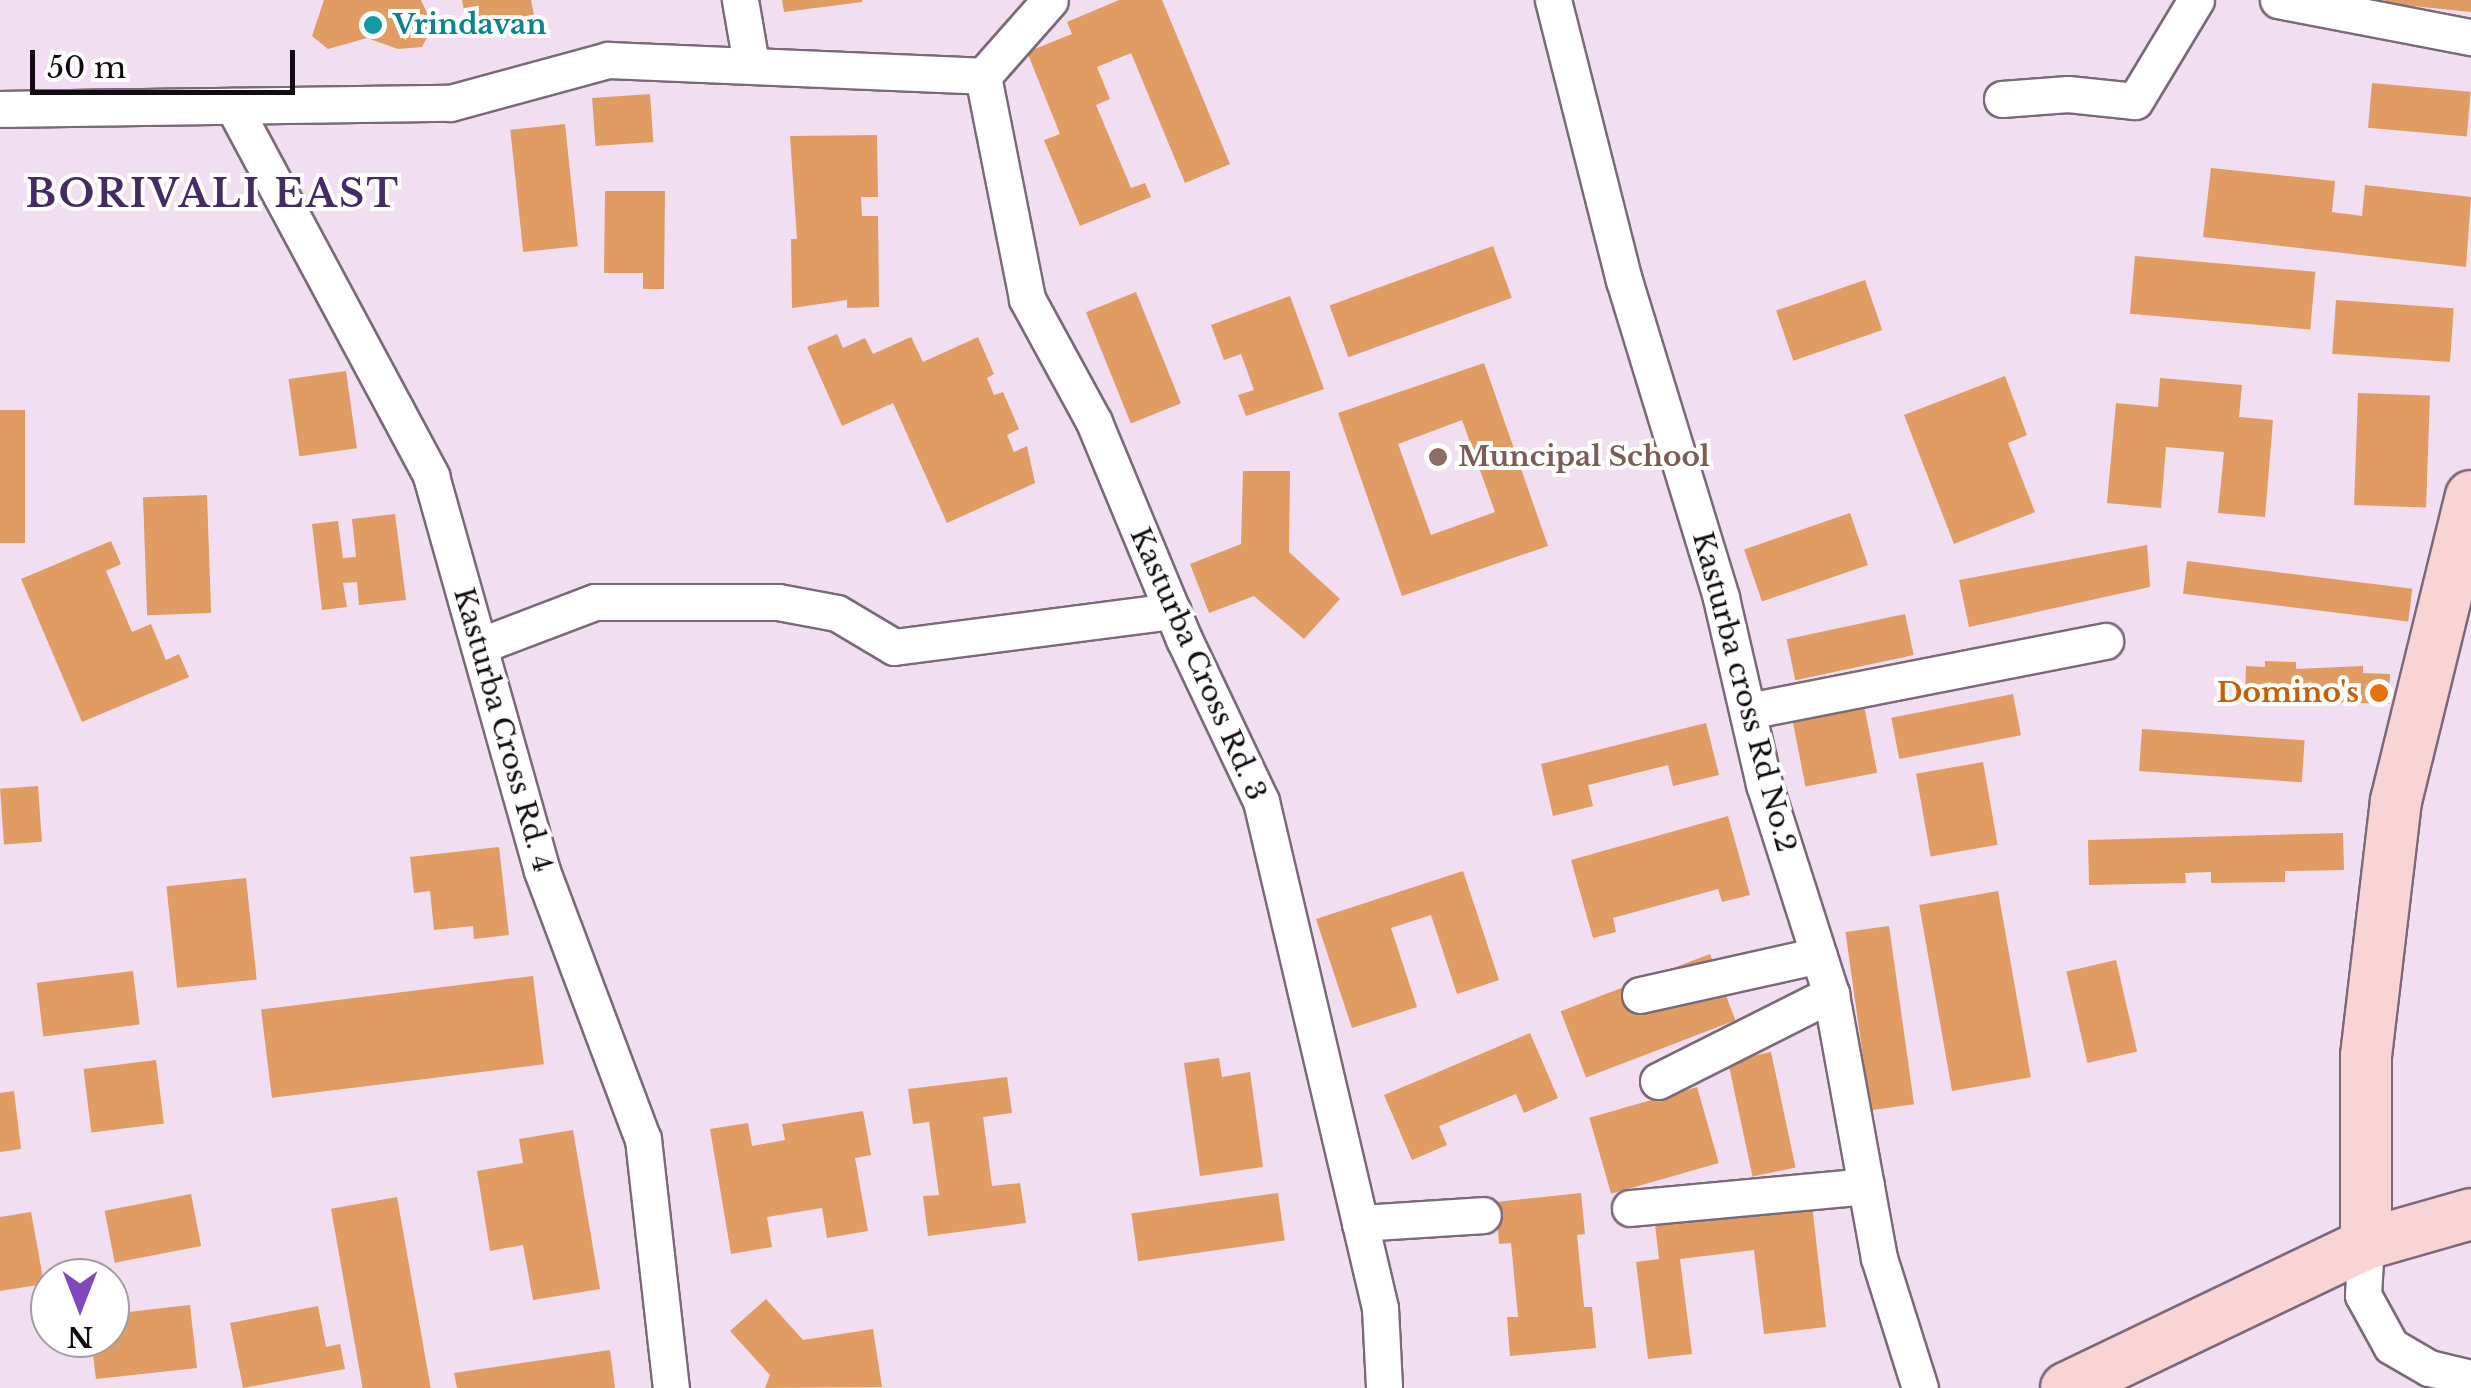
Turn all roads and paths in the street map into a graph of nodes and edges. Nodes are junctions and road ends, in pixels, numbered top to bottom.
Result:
1 (740, 0) edge
2 (1050, 0) edge
3 (1553, 0) edge
4 (2196, 0) edge
5 (2278, 0) edge
6 (2471, 37) edge
7 (751, 64) junction
8 (983, 76) junction
9 (2002, 99) dead end
10 (234, 106) junction
11 (0, 109) edge
12 (2471, 496) edge
13 (1172, 612) junction
14 (2104, 641) dead end
15 (479, 646) junction
16 (1748, 711) junction
17 (1819, 955) junction
18 (1831, 994) junction
19 (1640, 995) dead end
20 (1658, 1081) dead end
21 (1866, 1186) junction
22 (1630, 1208) dead end
23 (2471, 1214) edge
24 (1483, 1215) dead end
25 (1360, 1223) junction
26 (2366, 1244) junction
27 (2471, 1378) edge
28 (671, 1388) edge
29 (1384, 1388) edge
30 (1920, 1388) edge
31 (2066, 1388) edge

1 - 7 street
2 - 8 street
3 - 16 street, Kasturba cross Rd No.2
4 - 9 street
5 - 6 street
7 - 8 street
7 - 10 street
8 - 13 street, Kasturba Cross Rd. 3
10 - 11 street
10 - 15 street, Kasturba Cross Rd. 4
12 - 26 street
13 - 15 street
13 - 25 street, Kasturba Cross Rd. 3
14 - 16 street
15 - 28 street, Kasturba Cross Rd. 4
16 - 17 street, Kasturba cross Rd No.2
17 - 18 street, Kasturba cross Rd No.2
17 - 19 street
18 - 20 street
18 - 21 street, Kasturba cross Rd No.2
21 - 22 street
21 - 30 street, Kasturba cross Rd No.2
23 - 26 street
24 - 25 street
25 - 29 street, Kasturba Cross Rd. 3
26 - 27 street
26 - 31 street

